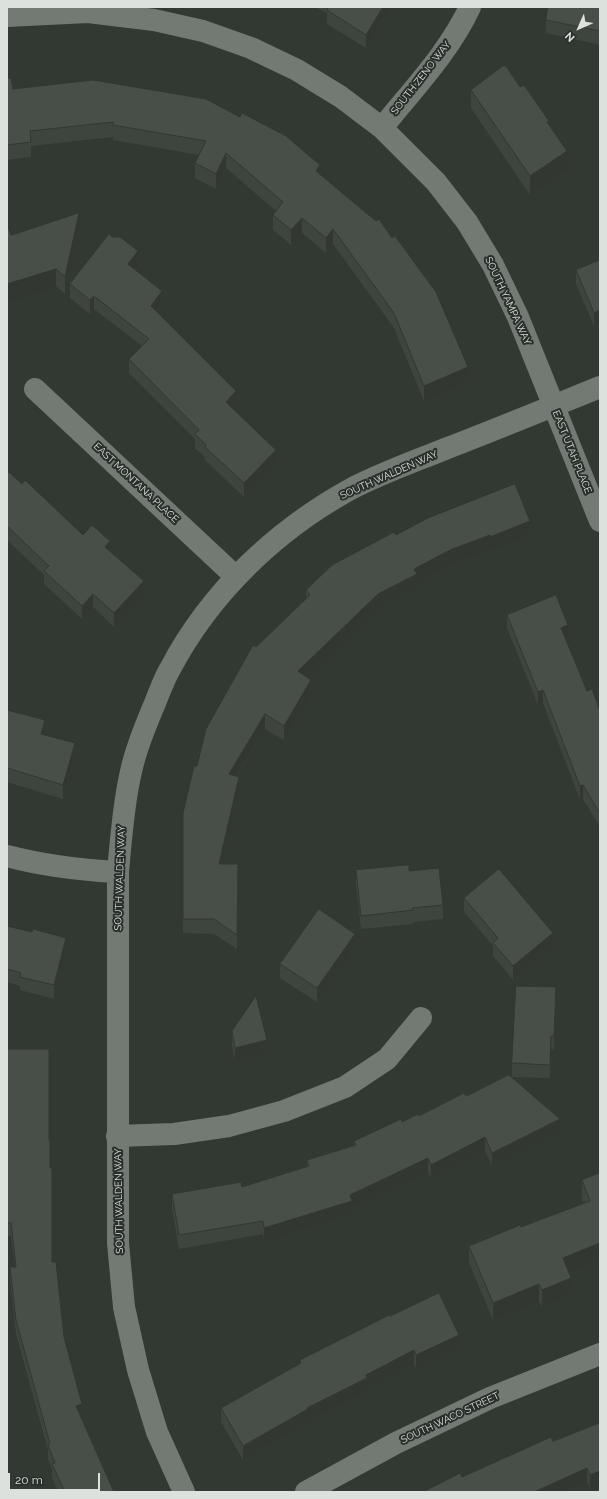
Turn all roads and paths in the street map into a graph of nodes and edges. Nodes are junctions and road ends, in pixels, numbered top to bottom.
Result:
1 (470, 7) edge
2 (88, 10) edge
3 (7, 16) edge
4 (382, 128) junction
5 (600, 387) edge
6 (35, 389) dead end
7 (554, 406) junction
8 (600, 521) edge
9 (236, 577) junction
10 (7, 856) edge
11 (118, 872) junction
12 (421, 1018) dead end
13 (118, 1136) junction
14 (600, 1354) edge
15 (184, 1492) edge
16 (306, 1492) edge

1 - 4 street, SOUTH ZENO WAY
2 - 3 street, SOUTH YAMPA WAY
2 - 4 street, SOUTH YAMPA WAY
4 - 7 street, SOUTH YAMPA WAY
5 - 7 street, SOUTH WALDEN WAY
6 - 9 street, EAST MONTANA PLACE
7 - 8 street, EAST UTAH PLACE
7 - 9 street, SOUTH WALDEN WAY
9 - 11 street, SOUTH WALDEN WAY
10 - 11 street
11 - 13 street, SOUTH WALDEN WAY
12 - 13 street
13 - 15 street, SOUTH WALDEN WAY
14 - 16 street, SOUTH WACO STREET

